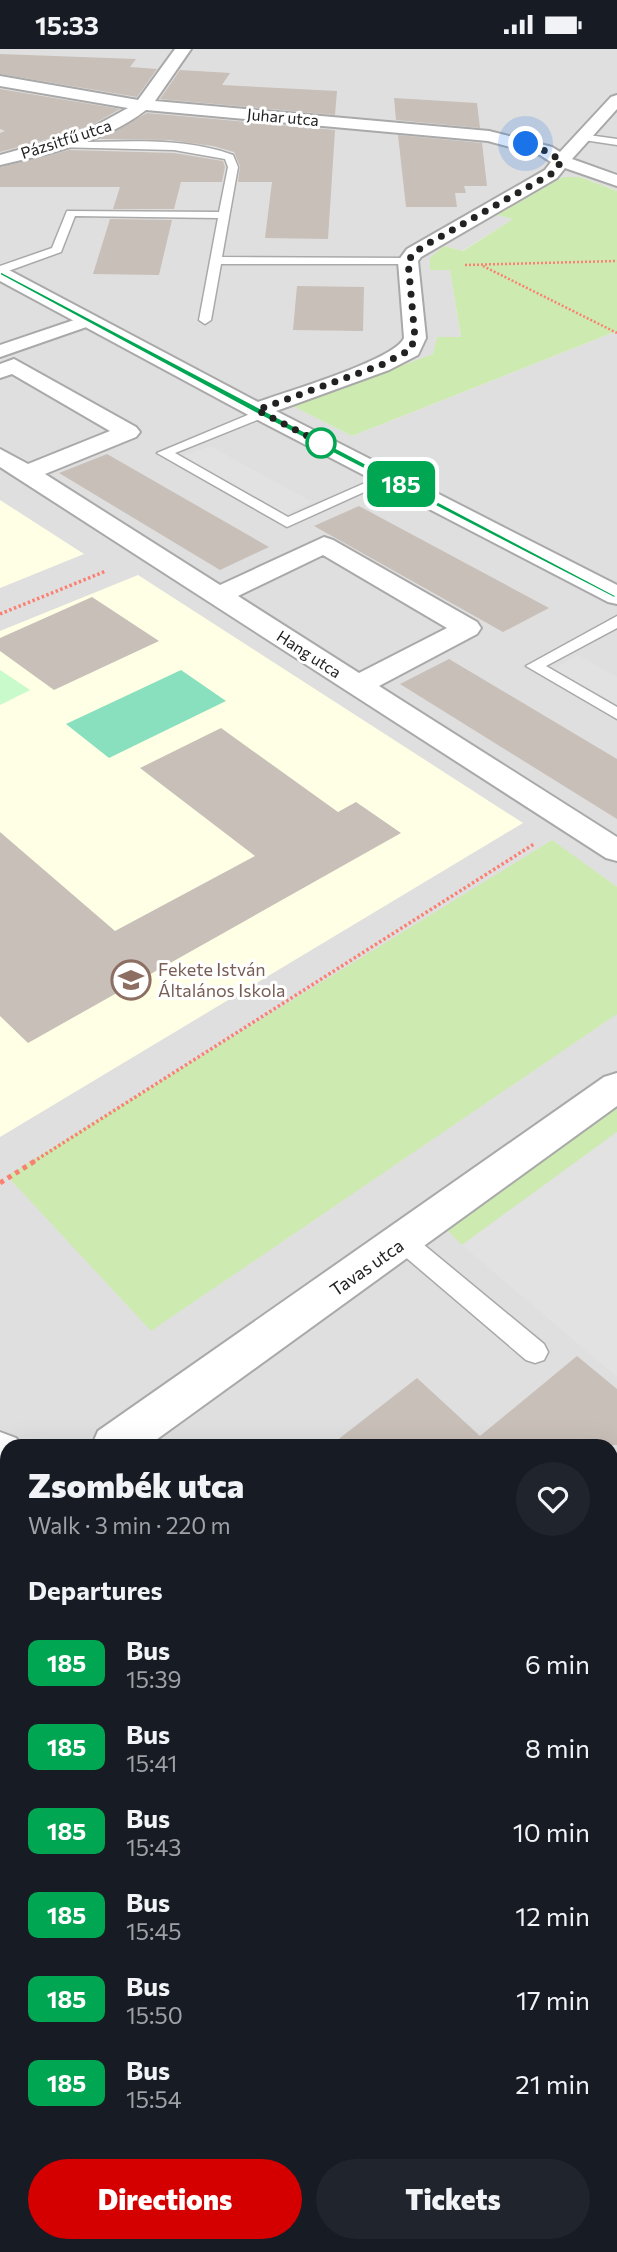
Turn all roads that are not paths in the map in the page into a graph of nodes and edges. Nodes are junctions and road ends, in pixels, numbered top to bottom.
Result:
1 (183, 49) edge
2 (0, 81) edge
3 (617, 100) edge
4 (141, 105) junction
5 (581, 137) junction
6 (617, 142) edge
7 (59, 145) junction
8 (0, 160) edge
9 (562, 161) junction
10 (617, 181) edge
11 (224, 215) junction
12 (216, 260) junction
13 (408, 261) junction
14 (0, 272) edge
15 (89, 320) junction
16 (205, 320) dead end
17 (0, 351) edge
18 (0, 371) edge
19 (260, 412) junction
20 (0, 457) edge
21 (26, 473) junction
22 (388, 478) junction
23 (218, 596) junction
24 (617, 596) edge
25 (617, 621) edge
26 (358, 685) junction
27 (617, 715) edge
28 (617, 851) edge
29 (617, 1087) edge
30 (404, 1242) junction
31 (535, 1352) dead end
32 (123, 1439) edge

1 - 4 street, Pázsitfű utca
2 - 4 street, Juhar utca
3 - 5 street
4 - 7 street, Pázsitfű utca
4 - 9 street, Juhar utca
5 - 6 lane
5 - 9 street
7 - 8 street, Pázsitfű utca
7 - 11 lane
9 - 10 street, Juhar utca
9 - 13 street
11 - 12 lane
11 - 14 lane
12 - 13 lane
12 - 16 lane
13 - 19 street
14 - 15 street
15 - 17 street
15 - 19 street
18 - 21 street
19 - 22 street
19 - 22 lane
20 - 21 street, Hang utca
21 - 23 street, Hang utca
22 - 24 street
23 - 26 street, Hang utca
23 - 26 street
25 - 27 lane
26 - 28 street, Hang utca
29 - 30 street, Tavas utca
30 - 31 lane
30 - 32 street, Tavas utca

